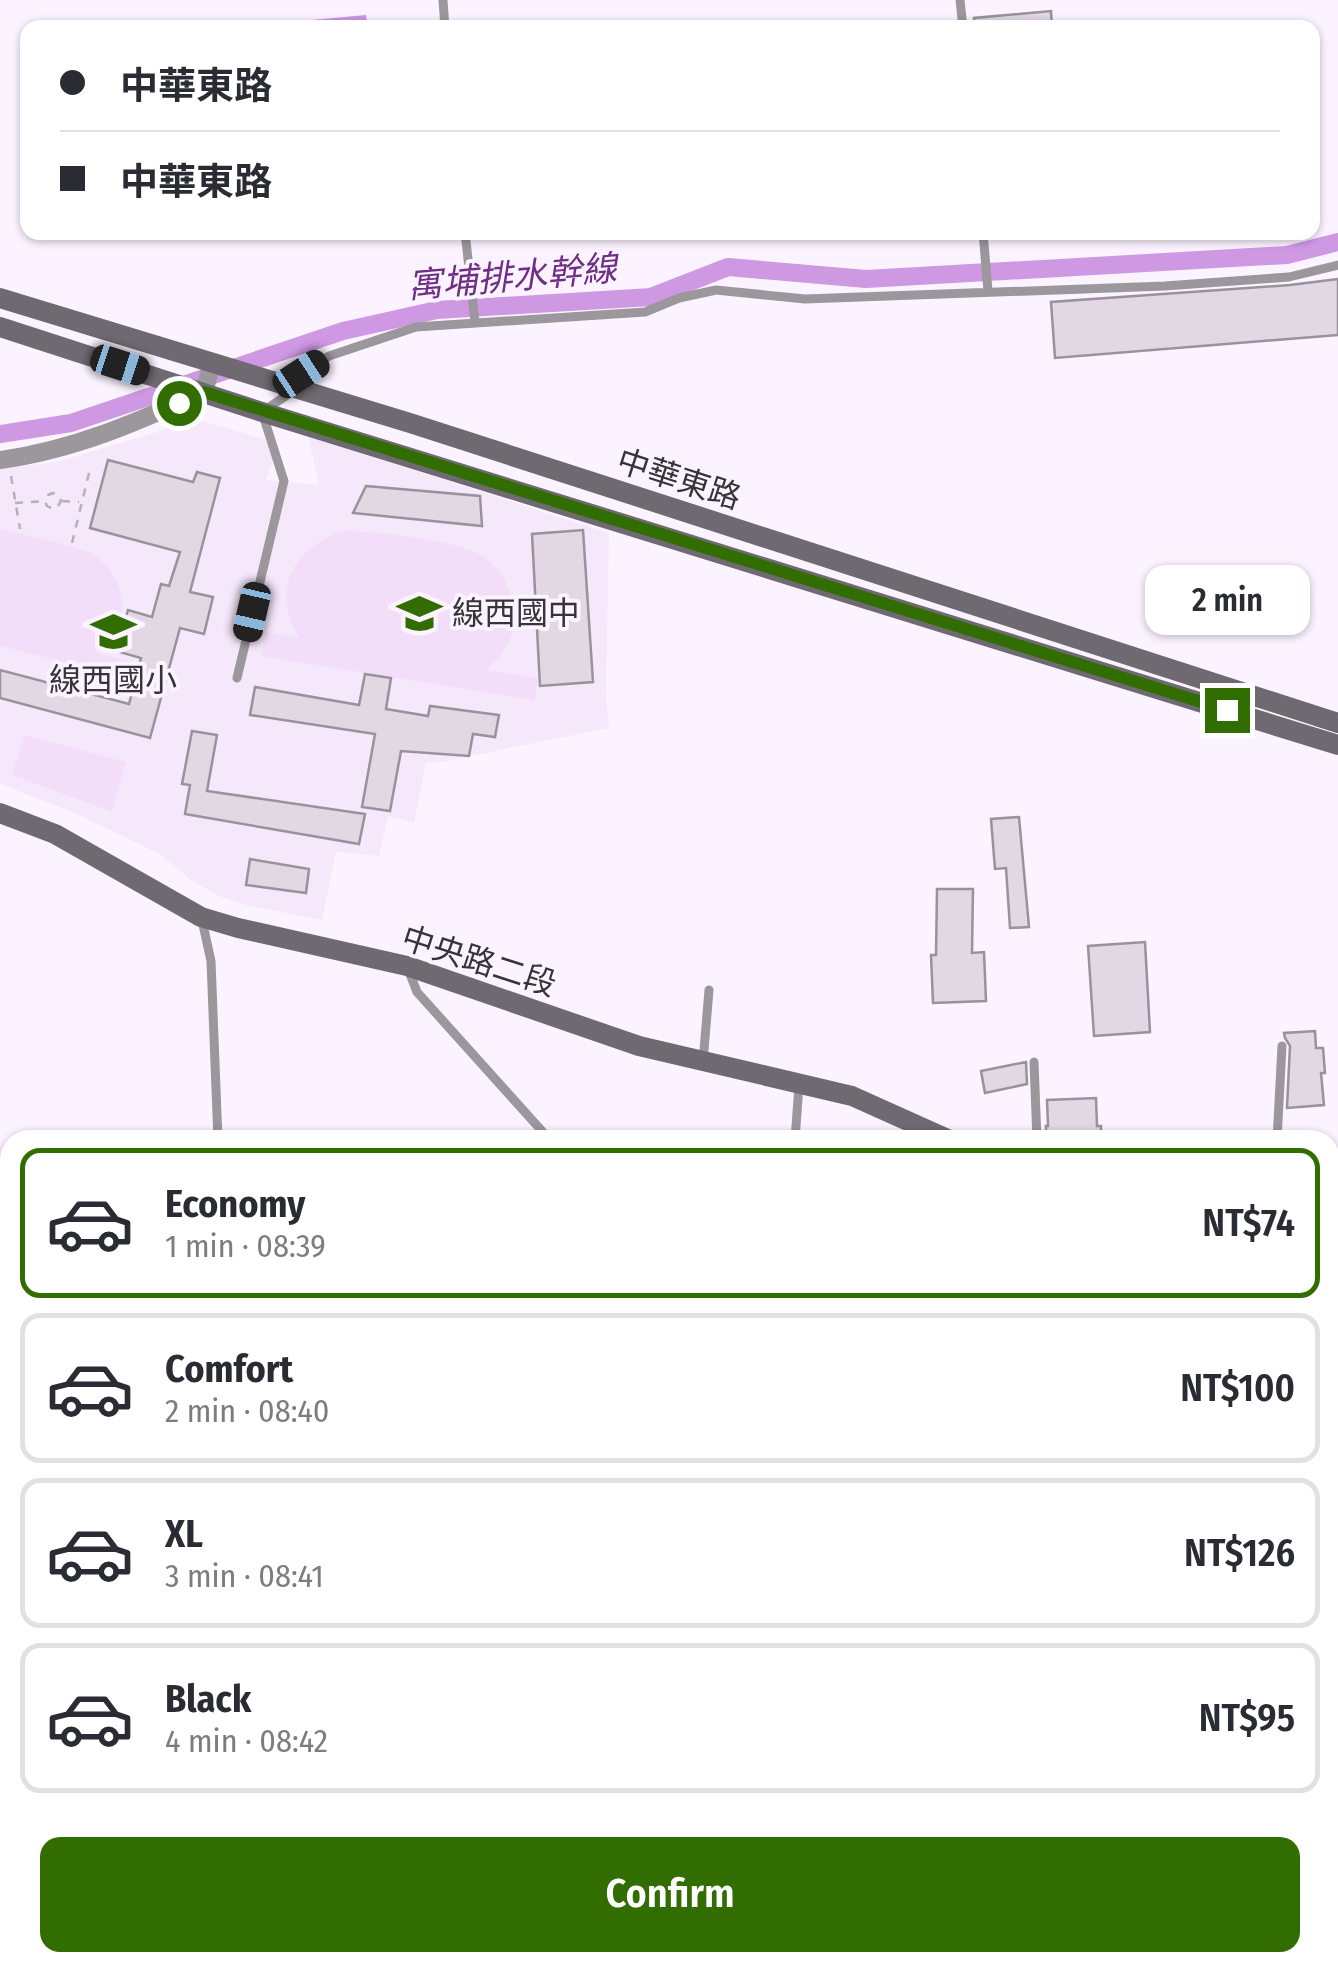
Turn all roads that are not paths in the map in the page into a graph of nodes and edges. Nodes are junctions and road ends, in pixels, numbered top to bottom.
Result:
1 (466, 240) edge
2 (983, 240) edge
3 (1338, 265) edge
4 (988, 291) junction
5 (0, 298) edge
6 (475, 322) junction
7 (0, 327) edge
8 (212, 363) junction
9 (296, 389) junction
10 (204, 392) junction
11 (262, 412) junction
12 (5, 463) edge
13 (237, 678) dead end
14 (1338, 723) edge
15 (1338, 744) edge
16 (0, 813) edge
17 (201, 917) junction
18 (407, 966) junction
19 (709, 990) dead end
20 (1282, 1046) dead end
21 (702, 1062) junction
22 (1034, 1062) dead end
23 (799, 1085) junction
24 (218, 1130) edge
25 (541, 1130) edge
26 (795, 1130) edge
27 (928, 1130) edge
28 (1037, 1130) edge
29 (1278, 1130) edge

1 - 6 lane
2 - 4 lane
3 - 4 lane
4 - 6 lane
5 - 8 main road, 中華東路
6 - 9 lane
7 - 10 main road, 中華東路
8 - 9 main road, 中華東路
8 - 10 street
9 - 11 lane
9 - 14 main road, 中華東路
10 - 11 main road, 中華東路
10 - 12 street
11 - 13 lane
11 - 15 main road, 中華東路
16 - 17 main road, 中央路二段
17 - 18 main road, 中央路二段
17 - 24 lane
18 - 21 main road, 中央路二段
18 - 25 lane
19 - 21 lane
20 - 29 lane
21 - 23 main road, 中央路二段
22 - 28 lane
23 - 26 lane
23 - 27 main road, 中央路二段

